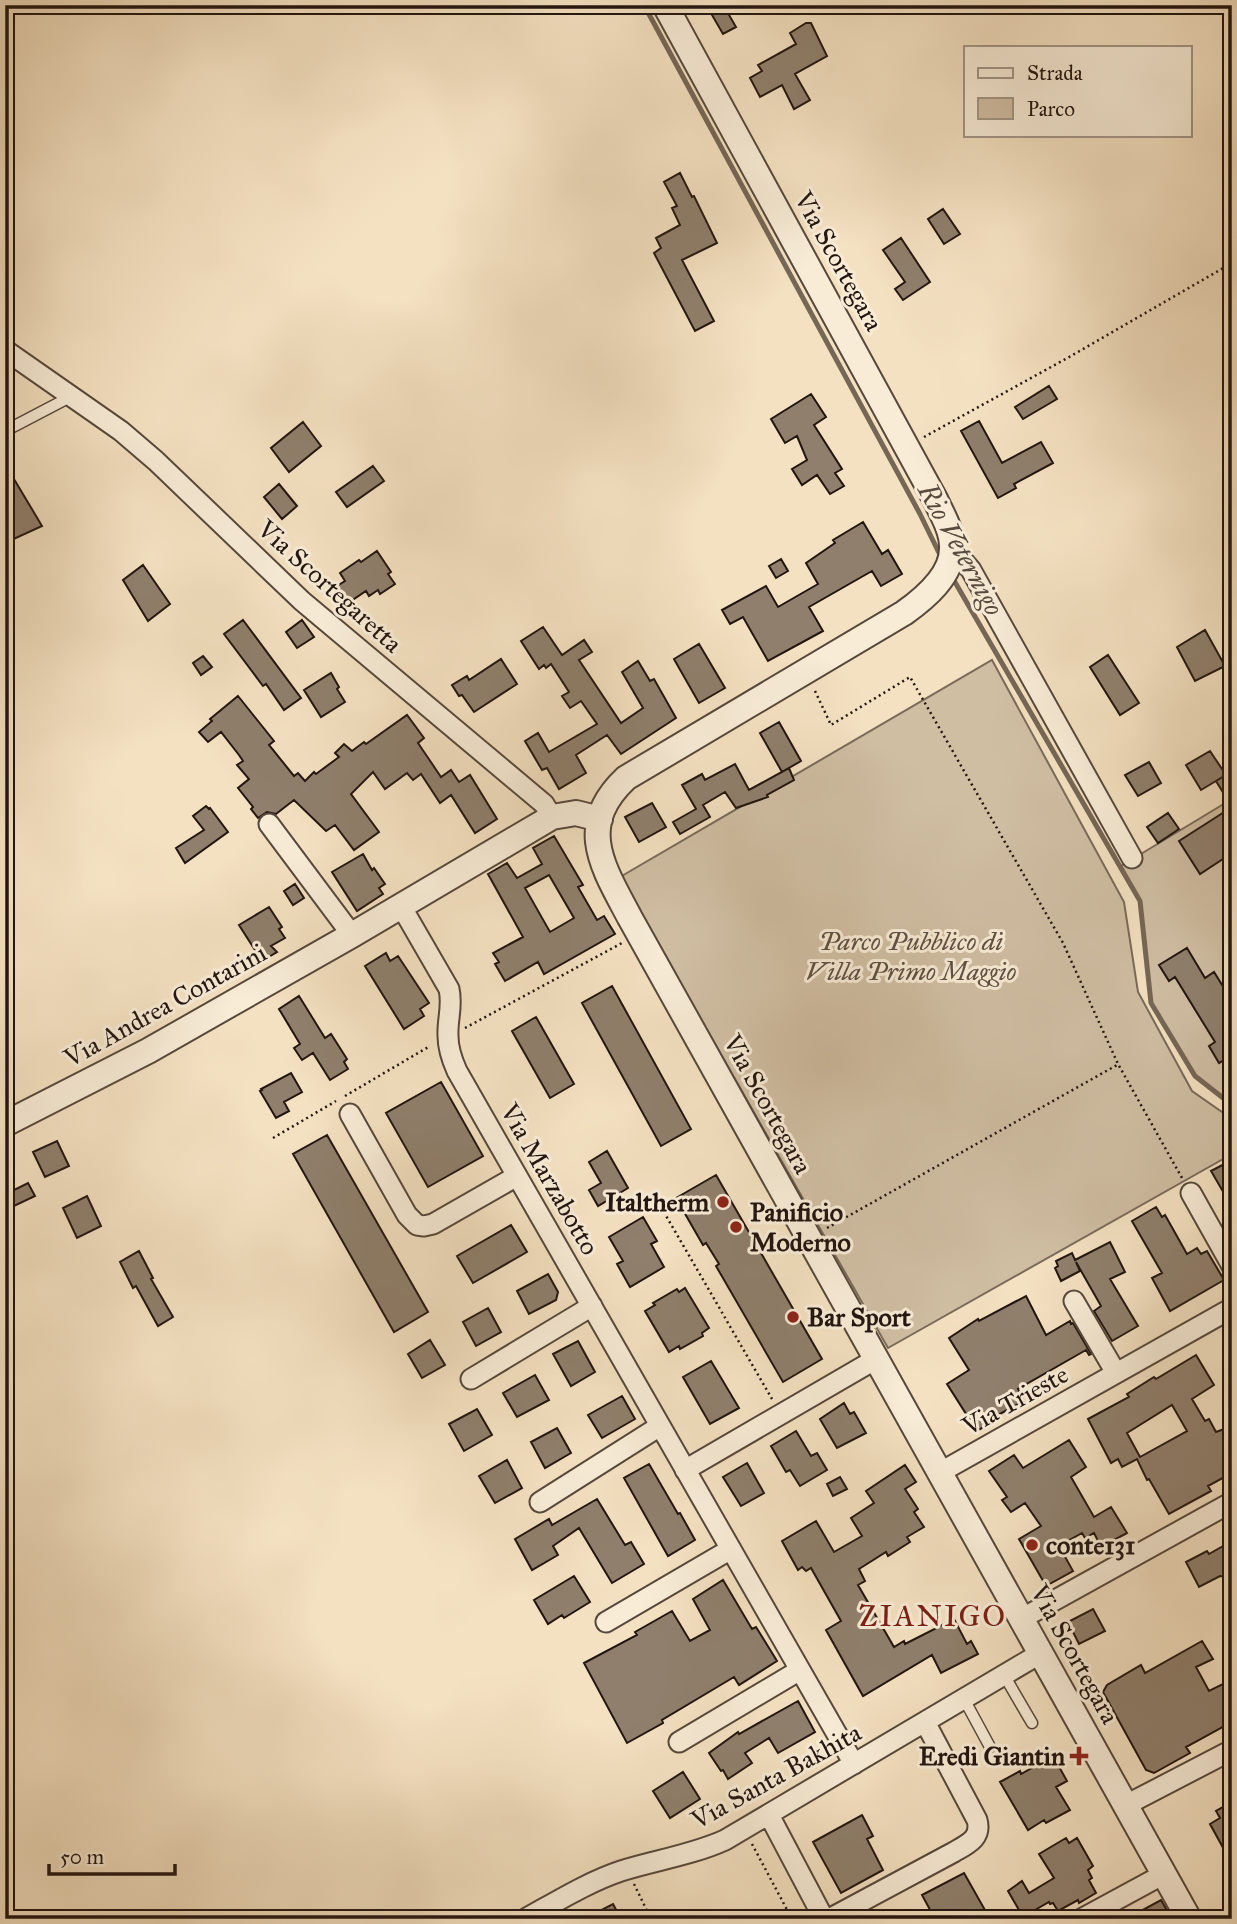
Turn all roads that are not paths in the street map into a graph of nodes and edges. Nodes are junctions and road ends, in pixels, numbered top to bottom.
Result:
1 (665, 5) edge
2 (5, 350) edge
3 (70, 397) junction
4 (5, 431) edge
5 (948, 563) junction
6 (552, 817) junction
7 (600, 819) junction
8 (269, 824) dead end
9 (1132, 858) dead end
10 (401, 906) junction
11 (352, 935) junction
12 (350, 1114) dead end
13 (5, 1124) edge
14 (517, 1177) junction
15 (1191, 1193) road end
16 (1232, 1266) edge
17 (1074, 1301) dead end
18 (592, 1306) junction
19 (1232, 1308) edge
20 (876, 1359) junction
21 (1116, 1373) junction
22 (471, 1379) dead end
23 (660, 1426) junction
24 (685, 1470) junction
25 (939, 1474) junction
26 (540, 1502) dead end
27 (1232, 1503) edge
28 (731, 1549) junction
29 (1021, 1619) junction
30 (606, 1622) dead end
31 (1041, 1653) junction
32 (800, 1670) junction
33 (1004, 1675) junction
34 (964, 1699) junction
35 (925, 1722) junction
36 (1032, 1723) dead end
37 (680, 1742) dead end
38 (990, 1747) dead end
39 (1232, 1750) edge
40 (854, 1764) junction
41 (1126, 1805) junction
42 (769, 1815) junction
43 (1164, 1874) junction
44 (550, 1912) edge
45 (525, 1919) edge
46 (824, 1919) edge
47 (829, 1919) edge
48 (1082, 1919) edge
49 (1189, 1919) edge

1 - 5 street, Via Scortegara
2 - 3 street, Via Scortegaretta
3 - 4 lane
3 - 6 street, Via Scortegaretta
5 - 7 street, Via Scortegara
5 - 9 street, Via Scortegara
6 - 7 street, Via Andrea Contarini
6 - 10 street, Via Andrea Contarini
7 - 20 street, Via Scortegara
8 - 11 street
10 - 11 street, Via Andrea Contarini
10 - 14 street, Via Marzabotto
11 - 13 street, Via Andrea Contarini
12 - 14 street
14 - 18 street, Via Marzabotto
15 - 16 street
17 - 21 street
18 - 22 street
18 - 23 street, Via Marzabotto
19 - 21 street, Via Trieste
20 - 24 street
20 - 25 street, Via Scortegara
21 - 25 street, Via Trieste
23 - 24 street, Via Marzabotto
23 - 26 street
24 - 28 street, Via Marzabotto
25 - 29 street, Via Scortegara
27 - 29 street
28 - 30 street
28 - 32 street, Via Marzabotto
29 - 31 street, Via Scortegara
31 - 33 street, Via Santa Bakhita
31 - 41 street, Via Scortegara
32 - 37 street
32 - 40 street, Via Marzabotto
33 - 34 street, Via Santa Bakhita
33 - 36 lane
34 - 35 street, Via Santa Bakhita
34 - 38 lane
35 - 40 street, Via Santa Bakhita
35 - 47 street
39 - 41 street
40 - 42 street, Via Santa Bakhita
41 - 43 street, Via Scortegara
42 - 44 street, Via Santa Bakhita
42 - 46 street
43 - 48 street
43 - 49 street, Via Scortegara
44 - 45 street, Via Santa Bakhita

